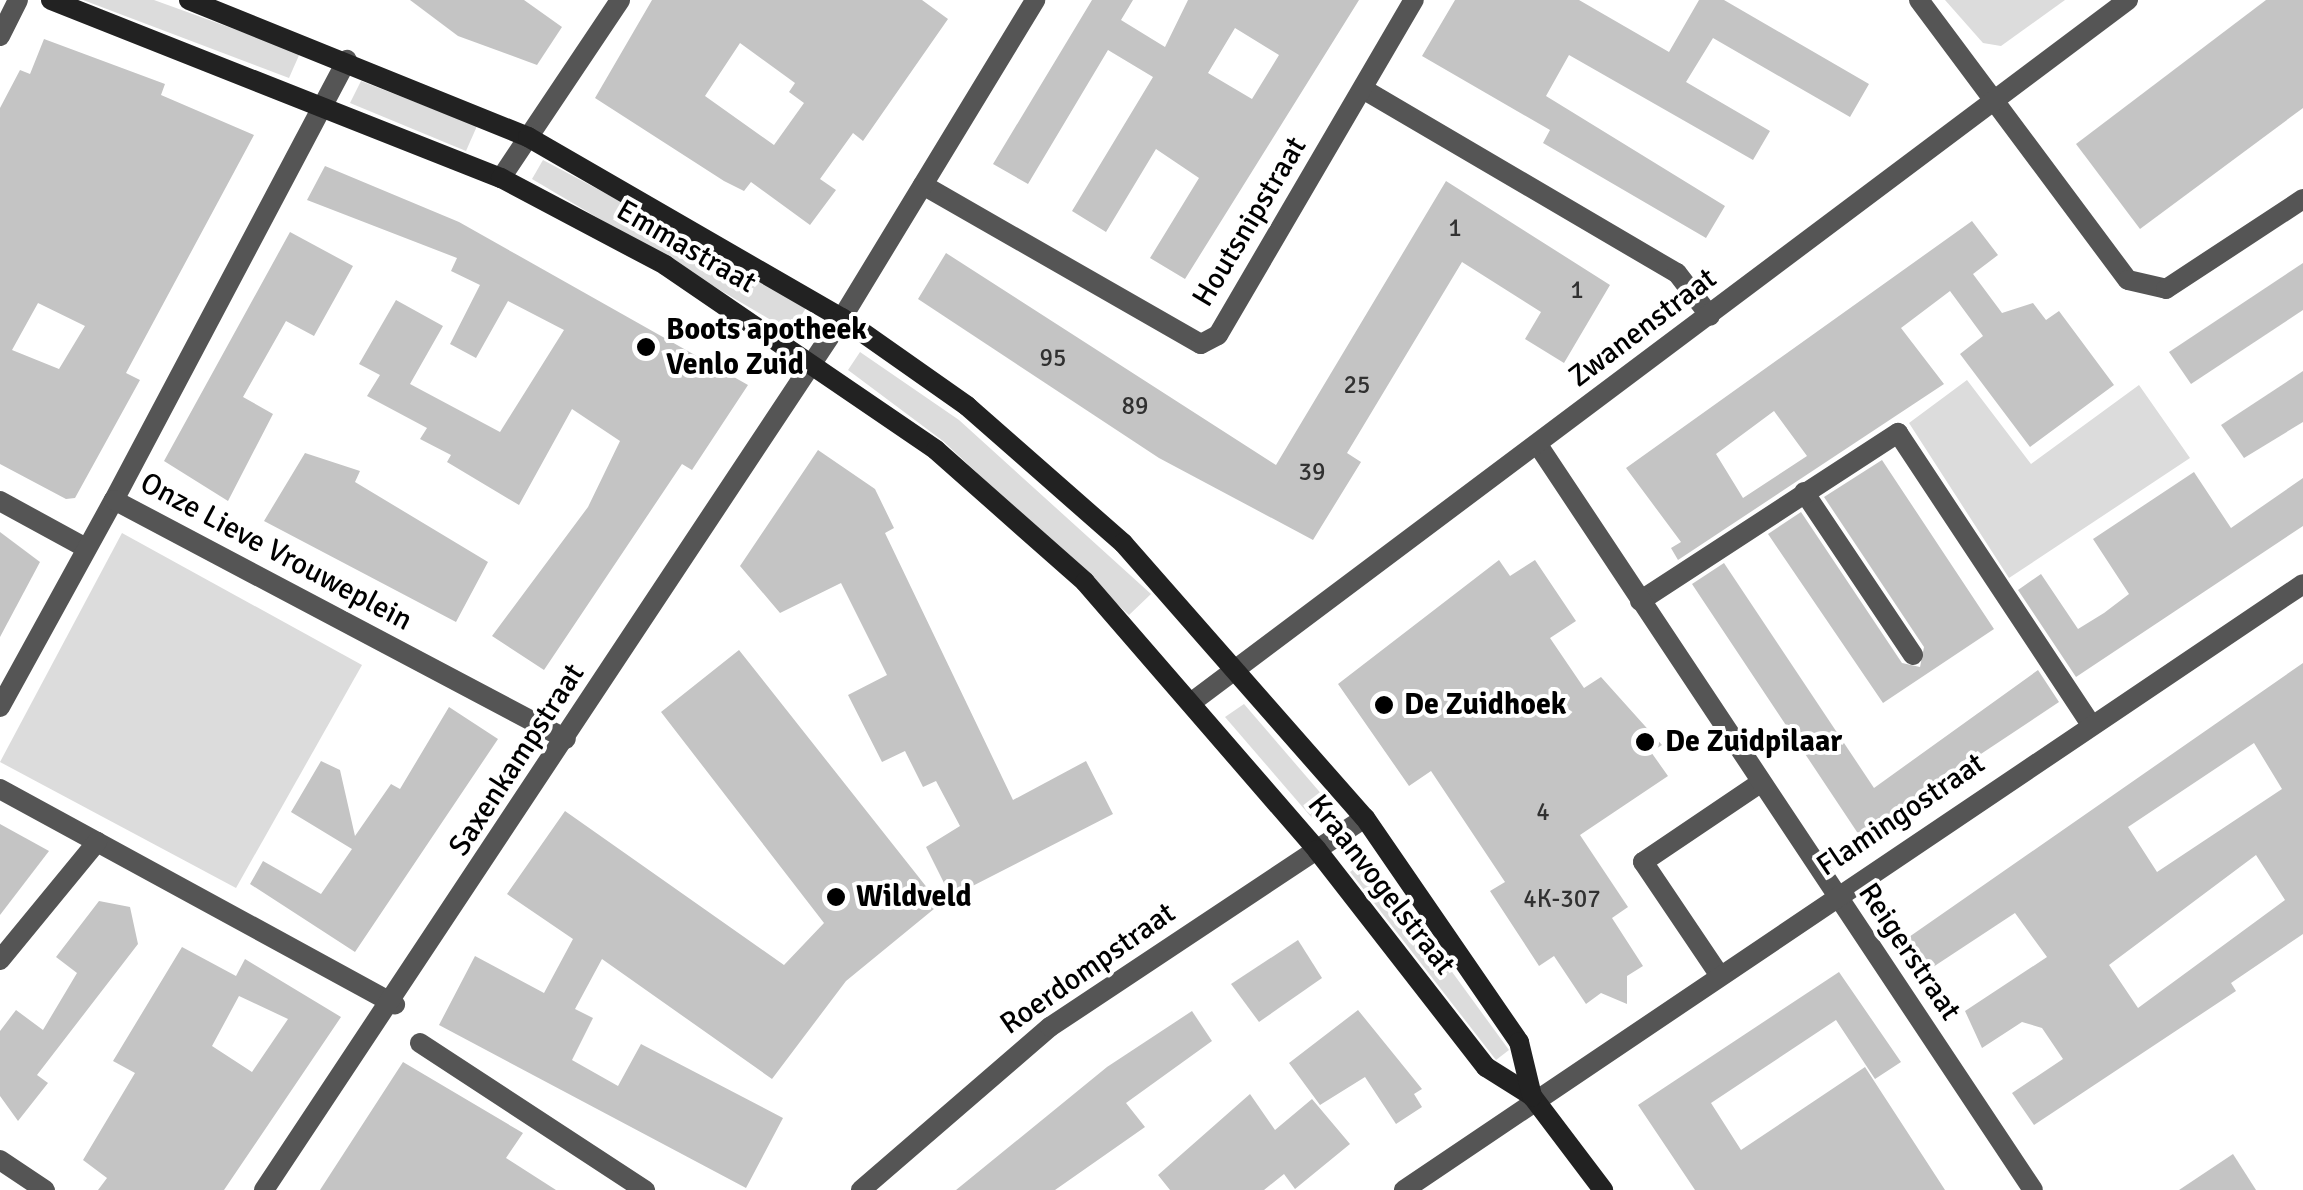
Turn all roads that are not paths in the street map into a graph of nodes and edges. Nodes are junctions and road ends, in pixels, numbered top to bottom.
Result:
1 (18, 0) edge
2 (52, 0) edge
3 (189, 0) edge
4 (620, 0) edge
5 (1035, 0) edge
6 (1414, 0) edge
7 (1919, 0) edge
8 (2128, 0) edge
9 (0, 36) edge
10 (347, 60) junction
11 (1363, 89) junction
12 (1993, 101) junction
13 (324, 103) junction
14 (528, 137) junction
15 (502, 178) junction
16 (923, 185) junction
17 (2303, 199) edge
18 (1710, 316) junction
19 (842, 318) junction
20 (815, 360) junction
21 (1538, 446) junction
22 (1804, 492) junction
23 (114, 500) junction
24 (0, 501) edge
25 (86, 548) junction
26 (2303, 584) edge
27 (1640, 601) junction
28 (1913, 655) dead end
29 (1239, 668) junction
30 (1192, 702) junction
31 (0, 708) edge
32 (2091, 725) junction
33 (566, 739) junction
34 (1760, 783) junction
35 (0, 789) edge
36 (1365, 818) junction
37 (97, 842) junction
38 (1316, 850) junction
39 (1834, 895) junction
40 (0, 960) edge
41 (1718, 973) junction
42 (394, 1004) junction
43 (420, 1043) dead end
44 (1532, 1096) junction
45 (0, 1160) edge
46 (45, 1190) edge
47 (264, 1190) edge
48 (645, 1190) edge
49 (861, 1190) edge
50 (1404, 1190) edge
51 (1602, 1190) edge
52 (2032, 1190) edge

1 - 9 street
2 - 13 street, Emmastraat
3 - 10 street, Emmastraat
4 - 14 street
5 - 16 street, Saxenkampstraat
6 - 11 street, Houtsnipstraat
7 - 12 street
8 - 12 street, Zwanenstraat
10 - 13 street
10 - 14 street, Emmastraat
11 - 16 street, Houtsnipstraat
11 - 18 street
12 - 17 street
12 - 18 street, Zwanenstraat
13 - 15 street, Emmastraat
13 - 23 street
14 - 15 street
14 - 19 street, Emmastraat
15 - 20 street, Emmastraat
16 - 19 street, Saxenkampstraat
18 - 21 street, Zwanenstraat
19 - 20 street, Saxenkampstraat
19 - 29 street, Emmastraat
20 - 30 street, Emmastraat
20 - 33 street, Saxenkampstraat
21 - 27 street, Reigerstraat
21 - 29 street, Zwanenstraat
22 - 27 street
22 - 28 street
22 - 32 street
23 - 25 street, Onze Lieve Vrouweplein
23 - 33 street, Onze Lieve Vrouweplein
24 - 25 street
25 - 31 street, Onze Lieve Vrouweplein
26 - 32 street, Flamingostraat
27 - 34 street, Reigerstraat
29 - 30 street, Zwanenstraat
29 - 36 street, Kraanvogelstraat
30 - 38 street, Kraanvogelstraat
32 - 39 street, Flamingostraat
33 - 42 street, Saxenkampstraat
34 - 39 street, Reigerstraat
34 - 41 street
35 - 37 street
36 - 38 street, Roerdompstraat
36 - 44 street, Kraanvogelstraat
37 - 40 street
37 - 42 street
38 - 44 street, Kraanvogelstraat
38 - 49 street, Roerdompstraat
39 - 41 street, Flamingostraat
39 - 52 street, Reigerstraat
41 - 44 street, Flamingostraat
42 - 47 street, Saxenkampstraat
43 - 48 street
44 - 50 street, Flamingostraat
44 - 51 street, Kraanvogelstraat
45 - 46 street

